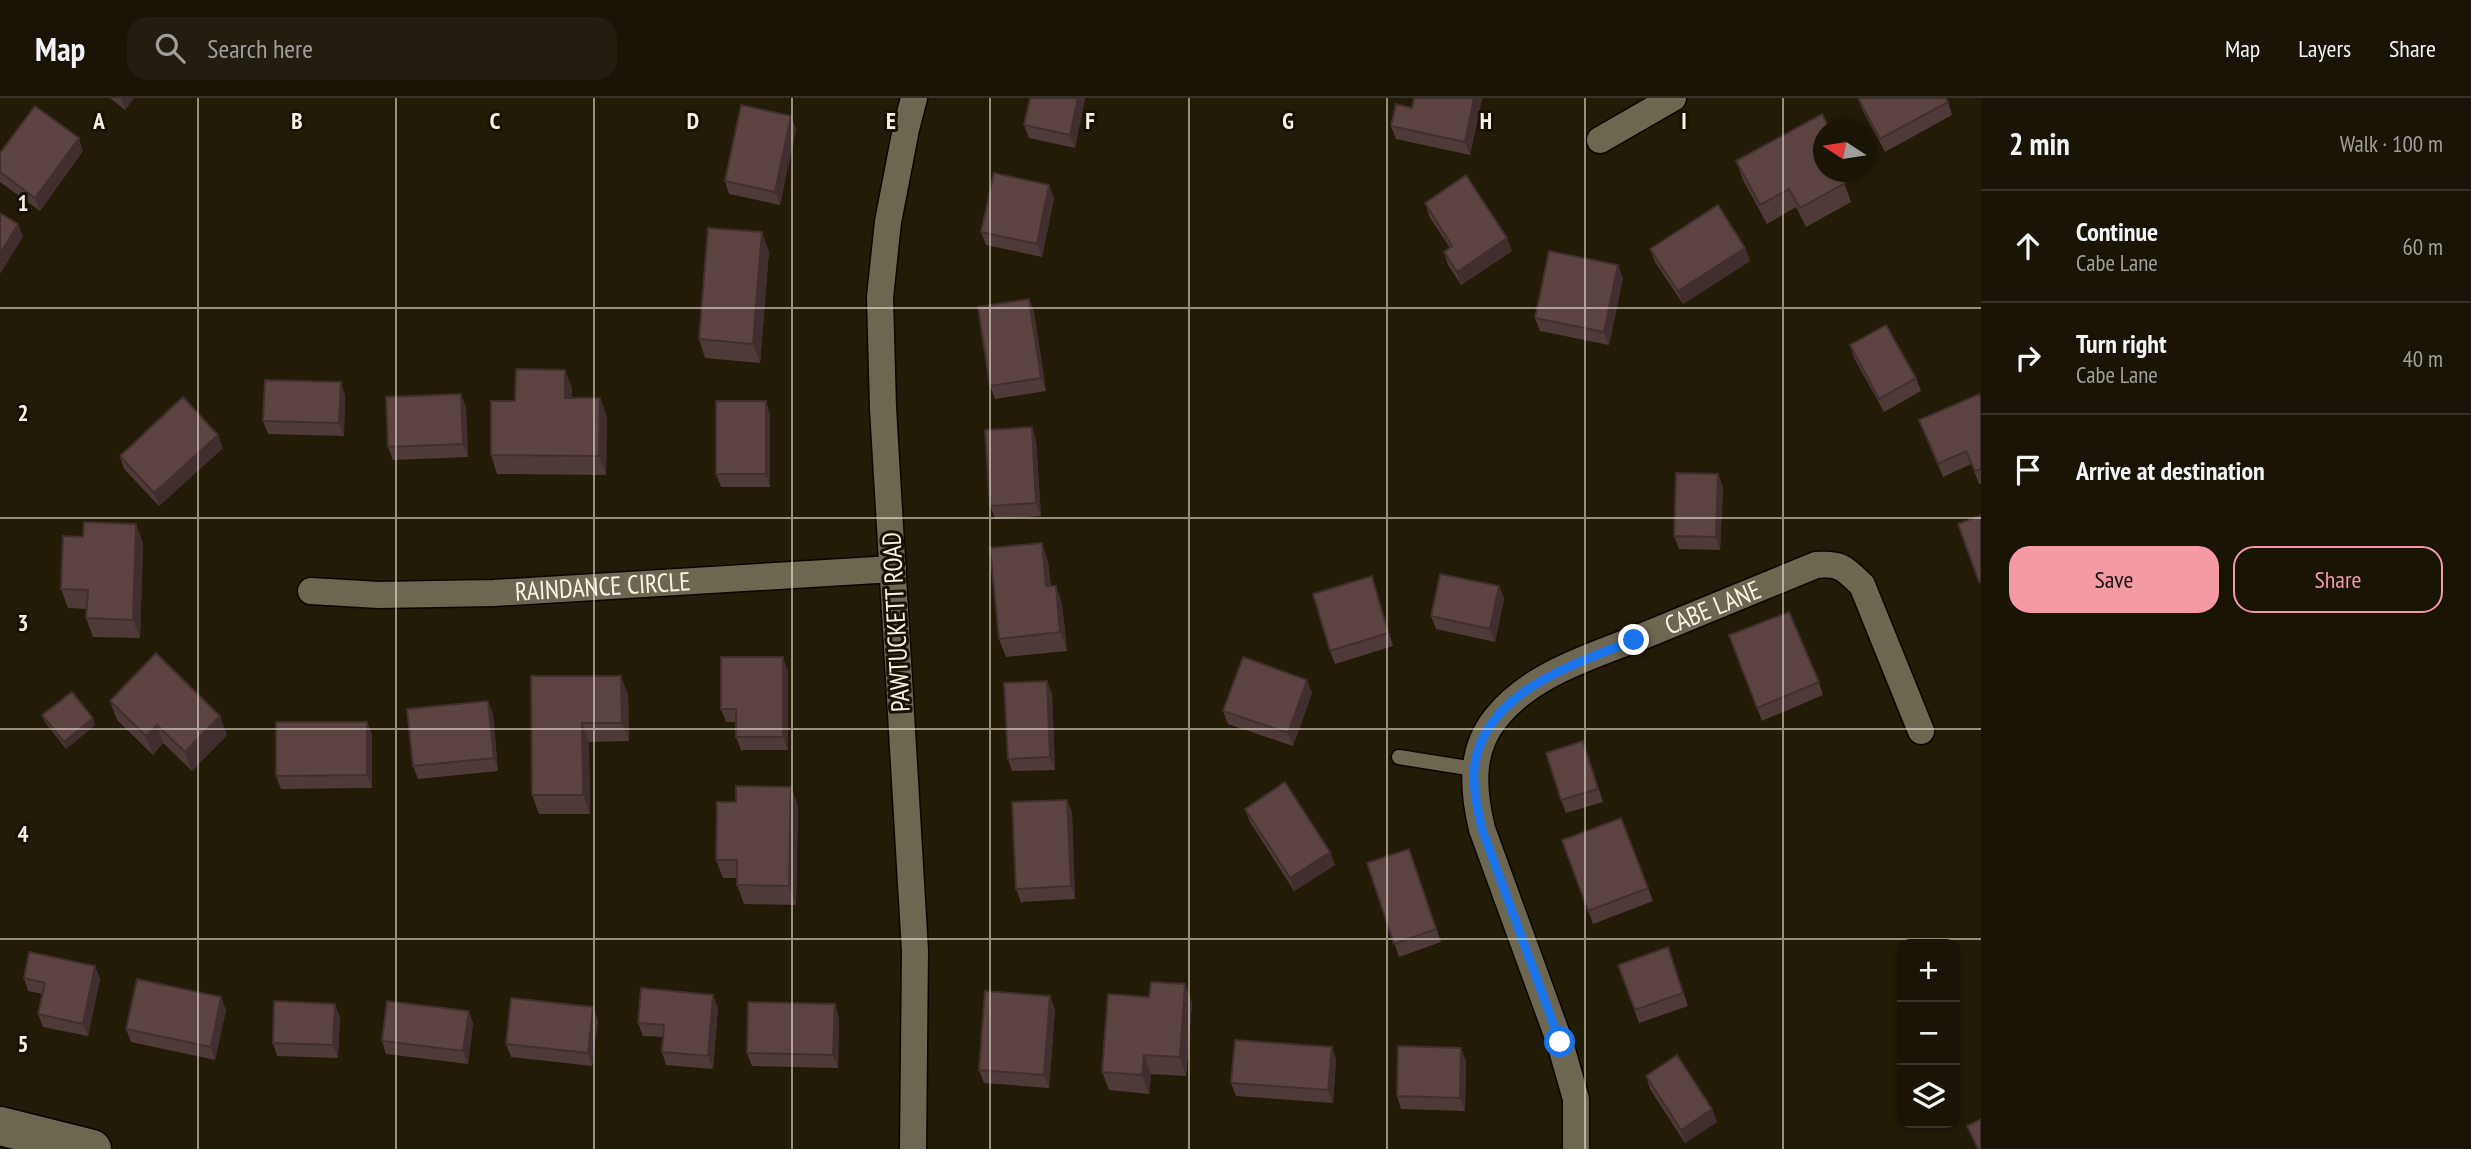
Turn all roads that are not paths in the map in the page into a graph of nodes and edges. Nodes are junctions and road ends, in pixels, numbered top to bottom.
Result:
1 (914, 98) edge
2 (1673, 98) edge
3 (1600, 140) dead end
4 (893, 569) junction
5 (311, 591) dead end
6 (1921, 731) dead end
7 (1399, 757) dead end
8 (1474, 769) junction
9 (0, 1126) edge
10 (92, 1149) edge
11 (913, 1149) edge
12 (1576, 1149) edge

1 - 4 street, PAWTUCKETT ROAD
2 - 3 street
4 - 5 street, RAINDANCE CIRCLE
4 - 11 street, PAWTUCKETT ROAD
6 - 8 street, CABE LANE
7 - 8 lane
8 - 12 street, CABE LANE
9 - 10 street

